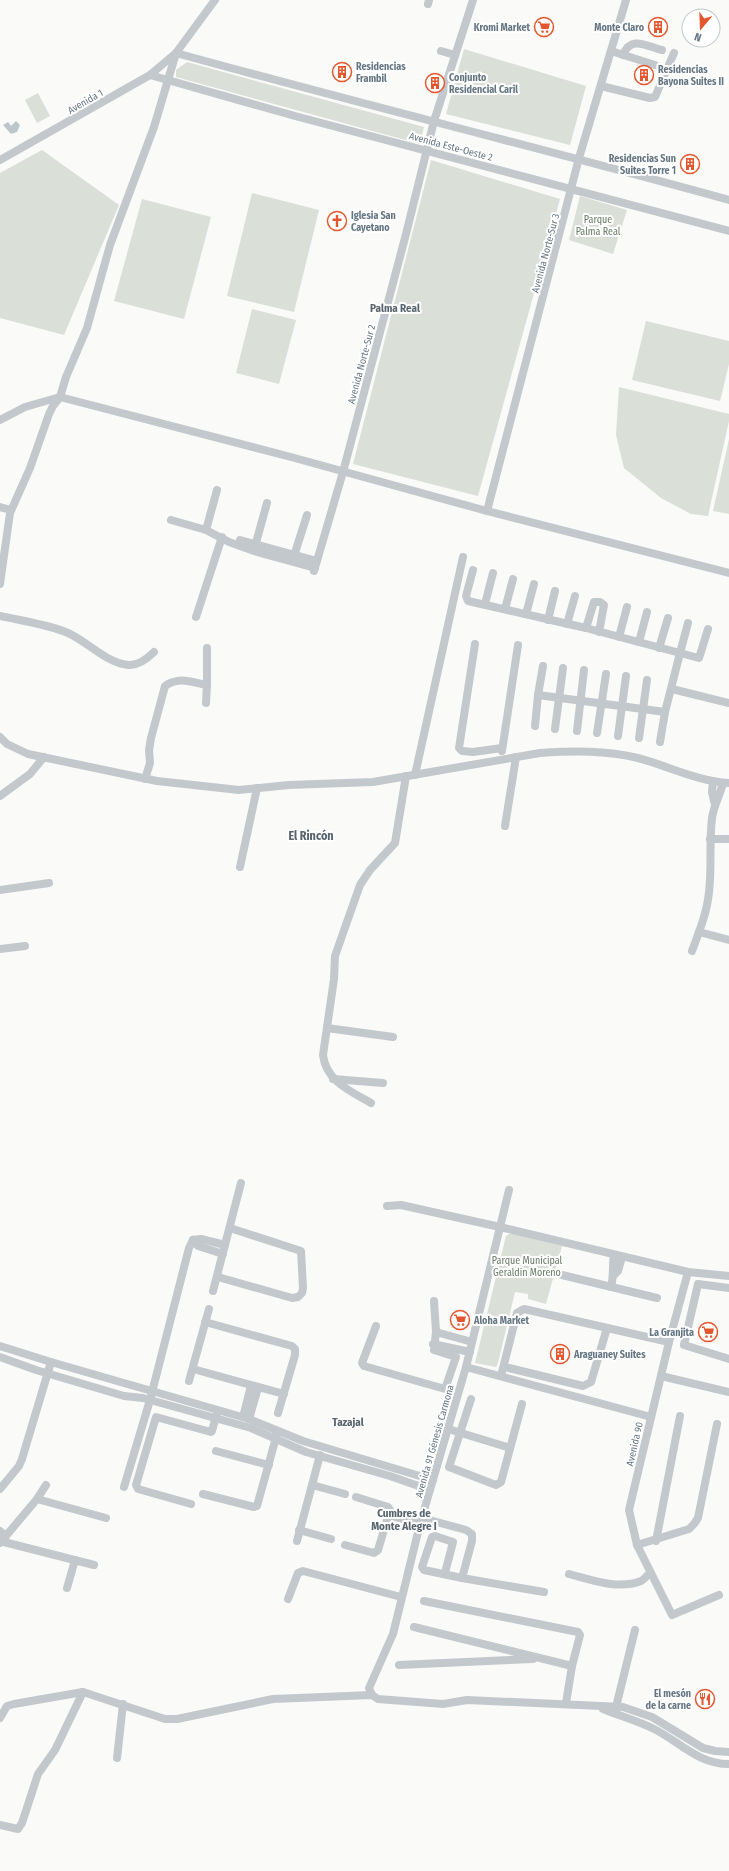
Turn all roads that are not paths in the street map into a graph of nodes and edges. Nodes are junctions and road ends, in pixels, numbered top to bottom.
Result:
1 (215, 0) edge
2 (473, 0) edge
3 (626, 0) edge
4 (662, 50) dead end
5 (441, 51) dead end
6 (611, 51) junction
7 (176, 53) junction
8 (674, 53) dead end
9 (455, 55) junction
10 (623, 55) junction
11 (655, 65) dead end
12 (150, 75) junction
13 (168, 80) junction
14 (601, 86) junction
15 (434, 122) junction
16 (427, 150) junction
17 (579, 158) junction
18 (0, 160) edge
19 (572, 189) junction
20 (729, 200) edge
21 (729, 231) edge
22 (60, 398) junction
23 (0, 420) edge
24 (343, 472) junction
25 (217, 490) dead end
26 (267, 503) dead end
27 (0, 507) edge
28 (487, 511) junction
29 (10, 513) junction
30 (0, 515) edge
31 (307, 515) dead end
32 (171, 520) dead end
33 (206, 530) junction
34 (222, 537) junction
35 (255, 548) junction
36 (463, 557) dead end
37 (294, 559) junction
38 (472, 570) dead end
39 (493, 573) dead end
40 (729, 573) edge
41 (513, 579) dead end
42 (0, 584) edge
43 (534, 584) dead end
44 (555, 591) dead end
45 (575, 596) dead end
46 (485, 604) junction
47 (627, 607) dead end
48 (505, 609) junction
49 (647, 612) dead end
50 (526, 614) junction
51 (0, 616) edge
52 (196, 617) dead end
53 (668, 618) dead end
54 (548, 620) junction
55 (688, 623) dead end
56 (567, 624) junction
57 (586, 628) junction
58 (708, 629) dead end
59 (599, 632) junction
60 (619, 637) junction
61 (639, 642) junction
62 (475, 644) dead end
63 (518, 646) dead end
64 (207, 648) dead end
65 (659, 648) junction
66 (154, 652) dead end
67 (680, 653) junction
68 (543, 666) dead end
69 (563, 668) dead end
70 (584, 670) dead end
71 (606, 674) dead end
72 (626, 676) dead end
73 (647, 680) dead end
74 (207, 685) junction
75 (672, 689) junction
76 (538, 695) junction
77 (558, 698) junction
78 (580, 701) junction
79 (206, 703) dead end
80 (601, 703) junction
81 (729, 703) edge
82 (622, 706) junction
83 (643, 709) junction
84 (665, 712) junction
85 (535, 726) dead end
86 (555, 728) dead end
87 (577, 731) dead end
88 (598, 734) dead end
89 (618, 736) dead end
90 (0, 737) edge
91 (639, 738) dead end
92 (660, 742) dead end
93 (502, 748) junction
94 (516, 757) junction
95 (44, 758) junction
96 (502, 760) junction
97 (415, 775) junction
98 (406, 776) junction
99 (145, 779) junction
100 (713, 781) junction
101 (726, 783) edge
102 (257, 788) junction
103 (0, 796) edge
104 (715, 805) junction
105 (505, 826) dead end
106 (729, 839) edge
107 (710, 840) junction
108 (240, 867) dead end
109 (50, 884) dead end
110 (0, 890) edge
111 (699, 932) junction
112 (729, 940) edge
113 (25, 946) dead end
114 (0, 948) edge
115 (692, 952) dead end
116 (327, 1028) junction
117 (393, 1037) dead end
118 (333, 1079) junction
119 (383, 1083) dead end
120 (371, 1103) dead end
121 (241, 1183) dead end
122 (509, 1190) dead end
123 (387, 1206) dead end
124 (500, 1227) junction
125 (230, 1228) junction
126 (224, 1250) junction
127 (618, 1256) junction
128 (688, 1272) junction
129 (706, 1274) junction
130 (562, 1275) dead end
131 (729, 1276) edge
132 (218, 1277) junction
133 (704, 1285) junction
134 (611, 1287) junction
135 (729, 1288) edge
136 (213, 1291) dead end
137 (657, 1298) dead end
138 (434, 1301) dead end
139 (209, 1309) dead end
140 (205, 1322) junction
141 (376, 1326) dead end
142 (607, 1328) junction
143 (436, 1332) junction
144 (472, 1342) junction
145 (669, 1342) junction
146 (433, 1344) junction
147 (0, 1346) edge
148 (470, 1352) junction
149 (0, 1357) edge
150 (729, 1359) edge
151 (51, 1362) junction
152 (466, 1367) junction
153 (509, 1368) dead end
154 (193, 1369) junction
155 (47, 1374) junction
156 (501, 1376) junction
157 (661, 1376) junction
158 (189, 1381) dead end
159 (255, 1387) junction
160 (151, 1391) junction
161 (729, 1392) edge
162 (284, 1394) junction
163 (471, 1399) dead end
164 (150, 1400) junction
165 (522, 1404) dead end
166 (278, 1413) dead end
167 (217, 1414) junction
168 (680, 1416) dead end
169 (651, 1417) junction
170 (246, 1418) junction
171 (717, 1424) dead end
172 (448, 1429) junction
173 (460, 1433) junction
174 (277, 1434) junction
175 (510, 1448) junction
176 (216, 1451) dead end
177 (320, 1455) junction
178 (268, 1465) junction
179 (433, 1480) junction
180 (46, 1485) dead end
181 (312, 1485) junction
182 (124, 1487) dead end
183 (0, 1489) edge
184 (430, 1490) junction
185 (203, 1494) dead end
186 (345, 1494) dead end
187 (356, 1497) dead end
188 (37, 1498) junction
189 (191, 1504) dead end
190 (388, 1515) junction
191 (106, 1518) dead end
192 (421, 1521) junction
193 (299, 1530) junction
194 (1, 1539) edge
195 (331, 1539) dead end
196 (297, 1541) dead end
197 (656, 1541) junction
198 (345, 1545) dead end
199 (637, 1545) junction
200 (75, 1560) junction
201 (94, 1565) dead end
202 (446, 1569) dead end
203 (650, 1573) junction
204 (569, 1574) dead end
205 (462, 1578) dead end
206 (67, 1588) dead end
207 (544, 1592) dead end
208 (719, 1595) dead end
209 (401, 1597) junction
210 (288, 1599) dead end
211 (424, 1601) dead end
212 (414, 1627) dead end
213 (635, 1630) dead end
214 (544, 1658) junction
215 (399, 1665) dead end
216 (572, 1666) junction
217 (83, 1692) junction
218 (372, 1696) junction
219 (566, 1703) junction
220 (123, 1704) junction
221 (596, 1706) junction
222 (616, 1707) junction
223 (0, 1718) edge
224 (715, 1751) junction
225 (729, 1752) edge
226 (117, 1758) dead end
227 (712, 1762) junction
228 (729, 1764) edge
229 (0, 1825) edge

1 - 7 street
2 - 9 street, Avenida Norte-Sur 2
3 - 6 street, Avenida Norte-Sur 3
4 - 10 street
5 - 9 street
6 - 10 street
6 - 14 street, Avenida Norte-Sur 3
7 - 12 street, Avenida 1
7 - 13 street
7 - 15 street, Avenida Este-Oeste 2
8 - 14 street
9 - 15 street, Avenida Norte-Sur 2
10 - 11 street
12 - 13 street, Avenida Este-Oeste 2
12 - 18 street, Avenida 1
13 - 16 street, Avenida Este-Oeste 2
13 - 22 street
14 - 17 street, Avenida Norte-Sur 3
15 - 16 street, Avenida Norte-Sur 2
15 - 17 street, Avenida Este-Oeste 2
16 - 19 street, Avenida Este-Oeste 2
16 - 24 street, Avenida Norte-Sur 2
17 - 19 street, Avenida Norte-Sur 3
17 - 20 street, Avenida Este-Oeste 2
19 - 21 street, Avenida Este-Oeste 2
19 - 28 street, Avenida Norte-Sur 3
22 - 23 street
22 - 24 street
22 - 29 street
24 - 28 street
24 - 37 street, Avenida Norte-Sur 2
25 - 33 street
26 - 35 street
27 - 29 street
28 - 40 street
29 - 30 street
29 - 42 street
31 - 37 street
32 - 33 street
33 - 34 street
34 - 35 street
34 - 52 street
35 - 37 street
36 - 97 street
38 - 46 street
39 - 46 street
41 - 48 street
43 - 50 street
44 - 54 street
45 - 56 street
46 - 48 street
47 - 60 street
48 - 50 street
49 - 61 street
50 - 54 street
51 - 66 street
53 - 65 street
54 - 56 street
55 - 67 street
56 - 57 street
57 - 59 street
57 - 59 street
58 - 67 street
59 - 60 street
60 - 61 street
61 - 65 street
62 - 93 street
63 - 93 street
64 - 74 street
65 - 67 street
67 - 75 street
68 - 76 street
69 - 77 street
70 - 78 street
71 - 80 street
72 - 82 street
73 - 83 street
74 - 79 street
74 - 99 street
75 - 81 street
75 - 84 street
76 - 77 street
76 - 85 street
77 - 78 street
77 - 86 street
78 - 80 street
78 - 87 street
80 - 82 street
80 - 88 street
82 - 83 street
82 - 89 street
83 - 84 street
83 - 91 street
84 - 92 street
90 - 95 street
93 - 96 street
94 - 96 street
94 - 100 street
94 - 105 street
95 - 99 street
95 - 103 street
96 - 97 street
97 - 98 street
98 - 102 street
98 - 116 street
99 - 102 street
100 - 101 street
100 - 104 street
101 - 104 street
102 - 108 street
104 - 107 street
106 - 107 street
107 - 111 street
109 - 110 street
111 - 112 street
111 - 115 street
113 - 114 street
116 - 117 street
116 - 118 street
118 - 119 street
118 - 120 street
121 - 125 street
122 - 124 street, Avenida 91 Génesis Carmona
123 - 124 street
124 - 127 street
124 - 144 street, Avenida 91 Génesis Carmona
125 - 126 street
125 - 132 street
126 - 132 street
126 - 160 street
127 - 128 street
127 - 134 street
128 - 129 street
128 - 145 street, Avenida 90
129 - 131 street
129 - 133 street
130 - 134 street
132 - 136 street
133 - 135 street
133 - 150 street
134 - 137 street
138 - 143 street
139 - 140 street
140 - 154 street
140 - 162 street
141 - 146 street
142 - 145 street
142 - 153 street
142 - 156 street
143 - 144 street
143 - 146 street
144 - 148 street, Avenida 91 Génesis Carmona
145 - 157 street, Avenida 90
146 - 148 street
147 - 151 street
148 - 152 street, Avenida 91 Génesis Carmona
149 - 155 street
151 - 155 street
151 - 160 street
152 - 156 street
152 - 172 street, Avenida 91 Génesis Carmona
154 - 158 street
154 - 159 street
155 - 164 street
155 - 183 street
156 - 169 street
157 - 161 street
157 - 169 street, Avenida 90
159 - 162 street
159 - 170 street
160 - 164 street
160 - 167 street
162 - 166 street
163 - 173 street
164 - 167 street
164 - 182 street
165 - 175 street
167 - 170 street
167 - 174 street
167 - 189 street
168 - 197 street
169 - 199 street, Avenida 90
170 - 174 street
171 - 197 street
172 - 173 street
172 - 179 street, Avenida 91 Génesis Carmona
173 - 175 street
173 - 175 street
174 - 177 street
174 - 178 street
174 - 179 street
176 - 178 street
177 - 181 street
177 - 184 street
178 - 185 street
179 - 184 street, Avenida 91 Génesis Carmona
180 - 188 street
181 - 186 street
181 - 193 street
184 - 192 street, Avenida 91 Génesis Carmona
187 - 190 street
188 - 191 street
188 - 194 street
190 - 192 street
190 - 198 street
192 - 207 street
192 - 209 street, Avenida 91 Génesis Carmona
193 - 195 street
193 - 196 street
194 - 200 street
197 - 199 street
199 - 203 street, Avenida 90
200 - 201 street
200 - 206 street
202 - 205 street
203 - 204 street
203 - 208 street, Avenida 90
209 - 210 street
209 - 218 street, Avenida 91 Génesis Carmona
211 - 216 street
212 - 214 street
213 - 222 street
214 - 215 street
214 - 216 street
216 - 219 street
217 - 220 street
217 - 223 street
217 - 229 street
218 - 219 street
218 - 220 street
219 - 221 street
220 - 226 street
221 - 222 street
221 - 227 street
222 - 224 street
224 - 225 street
224 - 227 street
227 - 228 street

